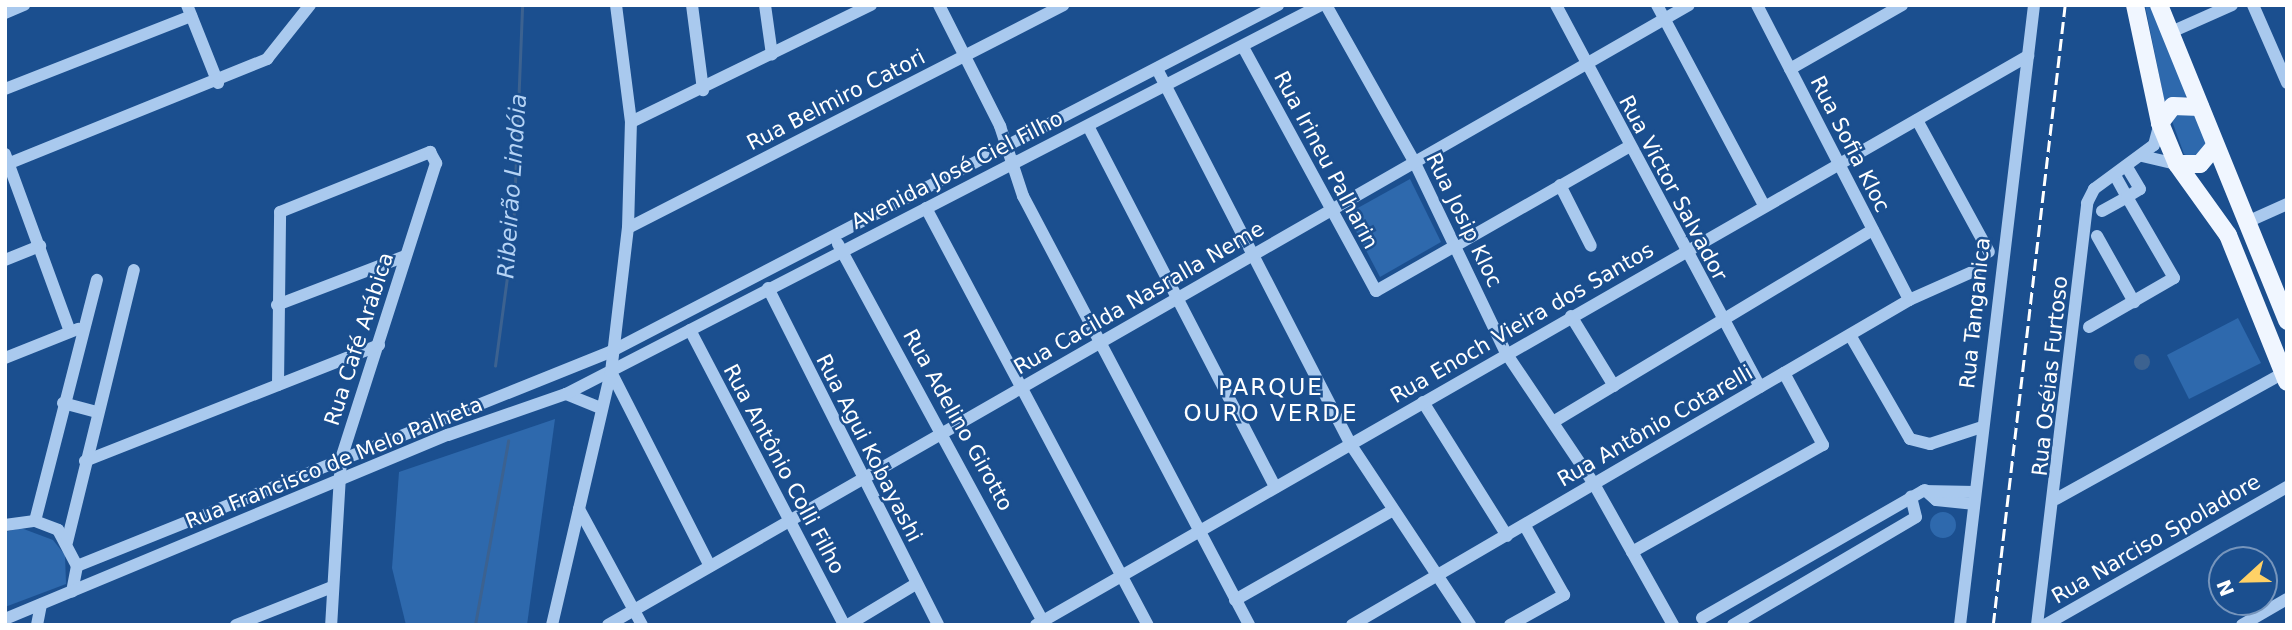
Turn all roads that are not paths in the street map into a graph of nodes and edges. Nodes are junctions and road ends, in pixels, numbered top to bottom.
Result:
1 (24, 5) edge
2 (310, 5) edge
3 (616, 5) edge
4 (692, 5) edge
5 (765, 5) edge
6 (841, 5) edge
7 (871, 5) edge
8 (939, 5) edge
9 (1063, 5) edge
10 (1278, 5) edge
11 (1323, 5) edge
12 (1556, 5) edge
13 (1657, 5) edge
14 (1689, 5) edge
15 (1757, 5) edge
16 (1902, 5) edge
17 (2034, 5) edge
18 (2135, 5) edge
19 (2159, 5) edge
20 (2232, 5) edge
21 (2253, 5) edge
22 (189, 11) edge
23 (5, 13) edge
24 (1664, 19) junction
25 (843, 20) junction
26 (2169, 33) junction
27 (1243, 47) junction
28 (772, 55) junction
29 (964, 55) junction
30 (2028, 56) junction
31 (1587, 64) junction
32 (1157, 69) junction
33 (1790, 69) junction
34 (218, 83) junction
35 (2287, 83) edge
36 (1165, 86) junction
37 (5, 89) edge
38 (703, 90) junction
39 (2200, 107) junction
40 (1917, 120) junction
41 (631, 122) junction
42 (2160, 123) junction
43 (1088, 126) junction
44 (1008, 144) junction
45 (2215, 146) junction
46 (1628, 147) junction
47 (2142, 156) junction
48 (6, 161) edge
49 (1413, 161) junction
50 (1839, 163) junction
51 (1014, 164) junction
52 (2177, 164) junction
53 (2127, 167) junction
54 (2115, 176) junction
55 (1560, 185) junction
56 (2127, 197) junction
57 (2287, 204) edge
58 (1764, 205) junction
59 (926, 208) junction
60 (1333, 211) junction
61 (2102, 211) dead end
62 (2247, 222) junction
63 (628, 228) junction
64 (1873, 230) junction
65 (834, 234) junction
66 (2098, 236) dead end
67 (2003, 242) junction
68 (1455, 244) junction
69 (40, 246) junction
70 (1591, 246) dead end
71 (842, 249) junction
72 (1683, 252) junction
73 (1989, 252) junction
74 (1254, 254) junction
75 (405, 256) junction
76 (5, 260) edge
77 (1981, 268) junction
78 (134, 270) dead end
79 (1998, 277) junction
80 (97, 280) dead end
81 (768, 288) junction
82 (1177, 300) junction
83 (1909, 300) junction
84 (2134, 302) junction
85 (277, 305) junction
86 (1571, 316) junction
87 (2287, 321) edge
88 (1723, 323) junction
89 (2089, 327) dead end
90 (76, 329) junction
91 (690, 330) junction
92 (1850, 335) junction
93 (1098, 344) junction
94 (379, 345) junction
95 (610, 352) junction
96 (1506, 353) junction
97 (5, 358) edge
98 (611, 372) junction
99 (1784, 373) junction
100 (2285, 377) edge
101 (278, 385) junction
102 (1614, 386) junction
103 (1022, 387) junction
104 (1760, 387) junction
105 (566, 394) junction
106 (1423, 402) junction
107 (63, 403) junction
108 (627, 404) junction
109 (600, 408) junction
110 (96, 412) junction
111 (1553, 422) junction
112 (1982, 427) junction
113 (945, 432) junction
114 (1351, 445) junction
115 (341, 459) junction
116 (85, 461) junction
117 (862, 479) junction
118 (338, 480) junction
119 (1594, 484) junction
120 (2287, 487) edge
121 (1275, 488) junction
122 (1911, 498) junction
123 (1974, 498) junction
124 (2056, 499) junction
125 (579, 509) junction
126 (1390, 512) junction
127 (35, 521) junction
128 (789, 522) junction
129 (5, 525) edge
130 (1525, 526) junction
131 (1197, 532) junction
132 (1507, 536) junction
133 (67, 542) junction
134 (1632, 552) junction
135 (77, 566) junction
136 (710, 566) junction
137 (1441, 575) junction
138 (1121, 576) junction
139 (916, 584) junction
140 (332, 587) junction
141 (72, 592) junction
142 (2287, 599) edge
143 (1235, 600) junction
144 (41, 604) junction
145 (634, 610) junction
146 (1702, 618) dead end
147 (5, 619) edge
148 (20, 619) edge
149 (1041, 623) edge
150 (37, 625) edge
151 (236, 625) edge
152 (331, 625) edge
153 (552, 625) edge
154 (608, 625) edge
155 (642, 625) edge
156 (846, 625) edge
157 (938, 625) edge
158 (1148, 625) edge
159 (1248, 625) edge
160 (1352, 625) edge
161 (1470, 625) edge
162 (1510, 625) edge
163 (1673, 625) edge
164 (1733, 625) edge
165 (1959, 625) edge
166 (2037, 625) edge
167 (2045, 625) edge
168 (2242, 625) edge

1 - 23 street
2 - 34 street
3 - 41 street
4 - 38 street
5 - 28 street
6 - 25 street
7 - 25 street
8 - 29 street
9 - 29 street, Rua Belmiro Catori
10 - 32 street, Avenida José Ciel Filho
11 - 27 street, Avenida José Ciel Filho
11 - 49 street, Rua Josip Kloc
12 - 31 street, Rua Victor Salvador
13 - 24 street
14 - 24 street, Rua Cacilda Nasralla Neme
15 - 33 street, Rua Sofia Kloc
16 - 33 street
17 - 30 street, Rua Tanganica
18 - 42 main road
19 - 26 main road
20 - 26 street
21 - 35 street
22 - 34 street
22 - 37 street
24 - 31 street, Rua Cacilda Nasralla Neme
24 - 58 street
25 - 28 street
26 - 39 main road
27 - 36 street, Avenida José Ciel Filho
27 - 60 street, Rua Irineu Palharin
28 - 38 street
29 - 44 street
29 - 63 street, Rua Belmiro Catori
30 - 40 street, Rua Enoch Vieira dos Santos
30 - 67 street, Rua Tanganica
31 - 46 street, Rua Victor Salvador
31 - 49 street, Rua Cacilda Nasralla Neme
32 - 36 street
32 - 44 street, Avenida José Ciel Filho
33 - 50 street, Rua Sofia Kloc
34 - 48 street
36 - 43 street, Avenida José Ciel Filho
36 - 74 street
38 - 41 street
39 - 42 main road
39 - 45 main road
40 - 50 street, Rua Enoch Vieira dos Santos
40 - 73 street
41 - 63 street
42 - 47 street, Rua Oséias Furtoso
42 - 52 main road
43 - 51 street, Avenida José Ciel Filho
43 - 82 street
44 - 51 street
44 - 65 street, Avenida José Ciel Filho
45 - 52 main road
45 - 62 main road
46 - 55 street
46 - 72 street, Rua Victor Salvador
47 - 52 street
47 - 53 street, Rua Oséias Furtoso
48 - 69 street
49 - 60 street, Rua Cacilda Nasralla Neme
49 - 68 street, Rua Josip Kloc
50 - 58 street, Rua Enoch Vieira dos Santos
50 - 64 street, Rua Sofia Kloc
51 - 59 street, Avenida José Ciel Filho
51 - 93 street
52 - 100 main road
53 - 54 street, Rua Oséias Furtoso
53 - 56 street
54 - 56 street
54 - 124 street, Rua Oséias Furtoso
55 - 68 street
55 - 70 street
56 - 61 street
56 - 84 street
57 - 62 street
58 - 72 street, Rua Enoch Vieira dos Santos
59 - 71 street, Avenida José Ciel Filho
59 - 103 street
60 - 68 street, Rua Irineu Palharin
60 - 74 street, Rua Cacilda Nasralla Neme
62 - 87 main road
63 - 95 street
64 - 83 street, Rua Sofia Kloc
64 - 88 street
65 - 71 street, Rua Adelino Girotto
65 - 95 street, Avenida José Ciel Filho
66 - 84 street
67 - 73 street
67 - 79 street, Rua Tanganica
68 - 96 street, Rua Josip Kloc
69 - 76 street
69 - 90 street
71 - 81 street, Avenida José Ciel Filho
71 - 113 street, Rua Adelino Girotto
72 - 86 street, Rua Enoch Vieira dos Santos
72 - 88 street, Rua Victor Salvador
73 - 77 street
74 - 82 street, Rua Cacilda Nasralla Neme
74 - 114 street
75 - 85 street
75 - 85 street, Rua Café Arábica
75 - 94 street, Rua Café Arábica
77 - 79 street
77 - 83 street, Rua Antônio Cotarelli
78 - 110 street
79 - 112 street, Rua Tanganica
80 - 90 street
81 - 91 street, Avenida José Ciel Filho
81 - 117 street, Rua Agui Kobayashi
82 - 93 street, Rua Cacilda Nasralla Neme
82 - 121 street
83 - 92 street, Rua Antônio Cotarelli
84 - 89 street
85 - 101 street
86 - 96 street, Rua Enoch Vieira dos Santos
86 - 102 street
88 - 102 street
88 - 104 street, Rua Victor Salvador
90 - 97 street
90 - 107 street
91 - 98 street, Avenida José Ciel Filho
91 - 128 street, Rua Antônio Colli Filho
92 - 99 street, Rua Antônio Cotarelli
92 - 112 street
93 - 103 street, Rua Cacilda Nasralla Neme
93 - 131 street
94 - 101 street
94 - 115 street, Rua Café Arábica
95 - 98 street
95 - 115 street, Rua Francisco de Melo Palheta
96 - 106 street, Rua Enoch Vieira dos Santos
96 - 111 street, Rua Josip Kloc
98 - 105 street, Rua Francisco de Melo Palheta
98 - 108 street
98 - 109 street
99 - 104 street, Rua Antônio Cotarelli
99 - 134 street
100 - 124 street
101 - 116 street
102 - 111 street
103 - 113 street, Rua Cacilda Nasralla Neme
103 - 138 street
104 - 119 street, Rua Antônio Cotarelli
105 - 109 street
105 - 118 street, Rua Francisco de Melo Palheta
106 - 114 street, Rua Enoch Vieira dos Santos
106 - 132 street
107 - 110 street
107 - 127 street
108 - 109 street
108 - 136 street
109 - 125 street
110 - 116 street
111 - 119 street, Rua Josip Kloc
112 - 123 street, Rua Tanganica
113 - 117 street, Rua Cacilda Nasralla Neme
113 - 149 street, Rua Adelino Girotto
114 - 121 street, Rua Enoch Vieira dos Santos
114 - 126 street
115 - 118 street, Rua Café Arábica
115 - 135 street, Rua Francisco de Melo Palheta
116 - 133 street
117 - 128 street, Rua Cacilda Nasralla Neme
117 - 139 street, Rua Agui Kobayashi
118 - 140 street, Rua Café Arábica
118 - 141 street, Rua Francisco de Melo Palheta
119 - 130 street, Rua Antônio Cotarelli
119 - 134 street, Rua Josip Kloc
120 - 167 street, Rua Narciso Spoladore
121 - 131 street, Rua Enoch Vieira dos Santos
122 - 123 street
122 - 146 street
122 - 164 street
123 - 165 street, Rua Tanganica
124 - 166 street, Rua Oséias Furtoso
125 - 145 street
125 - 153 street
126 - 137 street
126 - 143 street
127 - 129 street
127 - 133 street
128 - 136 street, Rua Cacilda Nasralla Neme
128 - 156 street, Rua Antônio Colli Filho
130 - 132 street, Rua Antônio Cotarelli
130 - 162 street
131 - 138 street, Rua Enoch Vieira dos Santos
131 - 143 street
132 - 137 street, Rua Antônio Cotarelli
133 - 135 street
134 - 163 street, Rua Josip Kloc
135 - 141 street
136 - 145 street, Rua Cacilda Nasralla Neme
137 - 160 street, Rua Antônio Cotarelli
137 - 161 street
138 - 149 street, Rua Enoch Vieira dos Santos
138 - 158 street
139 - 156 street
139 - 157 street, Rua Agui Kobayashi
140 - 151 street
140 - 152 street, Rua Café Arábica
141 - 144 street, Rua Francisco de Melo Palheta
142 - 168 street
143 - 159 street
144 - 148 street, Rua Francisco de Melo Palheta
144 - 150 street
145 - 154 street, Rua Cacilda Nasralla Neme
145 - 155 street
147 - 148 street, Rua Francisco de Melo Palheta

